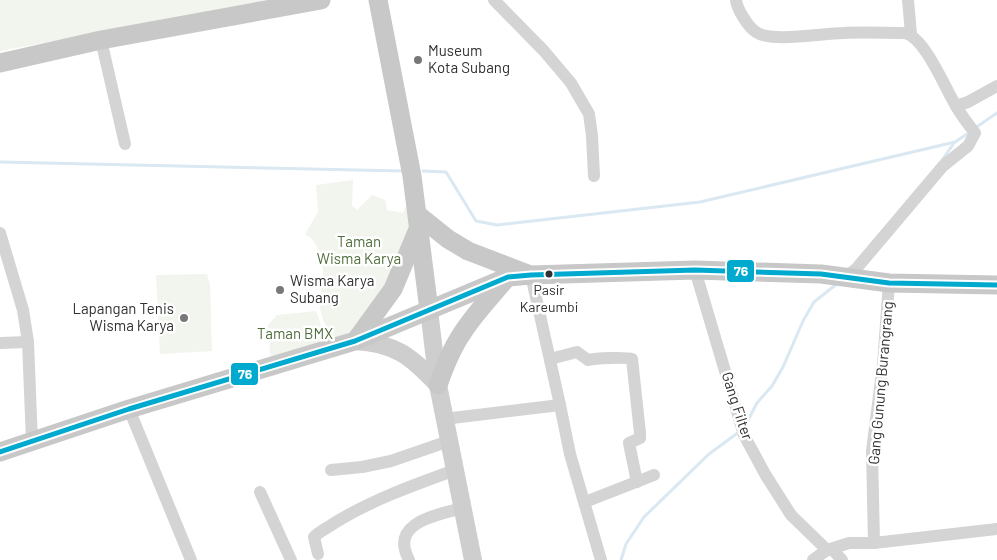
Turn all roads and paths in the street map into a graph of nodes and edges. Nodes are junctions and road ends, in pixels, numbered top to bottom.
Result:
1 (321, 0) edge
2 (378, 0) edge
3 (494, 0) edge
4 (736, 0) edge
5 (908, 0) edge
6 (911, 34) junction
7 (101, 40) junction
8 (0, 63) edge
9 (997, 86) edge
10 (958, 109) junction
11 (125, 144) dead end
12 (594, 176) dead end
13 (419, 221) junction
14 (0, 233) edge
15 (694, 270) junction
16 (531, 275) junction
17 (846, 277) junction
18 (508, 278) junction
19 (889, 283) junction
20 (997, 285) edge
21 (429, 310) junction
22 (28, 342) junction
23 (355, 342) junction
24 (0, 343) edge
25 (550, 359) junction
26 (438, 385) junction
27 (560, 405) junction
28 (129, 409) junction
29 (444, 419) junction
30 (449, 441) junction
31 (32, 442) junction
32 (0, 452) edge
33 (330, 470) dead end
34 (455, 470) junction
35 (654, 475) dead end
36 (637, 482) junction
37 (260, 492) dead end
38 (585, 502) junction
39 (462, 508) junction
40 (997, 529) edge
41 (874, 543) junction
42 (829, 550) junction
43 (318, 554) dead end
44 (191, 560) edge
45 (291, 560) edge
46 (409, 560) edge
47 (473, 560) edge
48 (602, 560) edge
49 (813, 560) edge
50 (842, 560) edge

1 - 7 main road
2 - 13 main road
3 - 12 street
4 - 6 street
5 - 6 street
6 - 10 street
7 - 8 main road
7 - 11 street
9 - 10 street
10 - 17 street
13 - 16 main road
13 - 21 main road
13 - 23 main road
14 - 22 street
15 - 16 main road
15 - 17 main road
15 - 42 street, Gang Filter
16 - 18 main road
16 - 25 street
17 - 19 main road
18 - 21 main road
18 - 26 main road
19 - 20 main road
19 - 41 street, Gang Gunung Burangrang
21 - 23 main road
21 - 26 main road
22 - 24 street
22 - 31 street
23 - 26 main road
23 - 28 main road
25 - 27 street
25 - 36 street
26 - 29 main road
27 - 29 street
27 - 38 street
28 - 31 main road
28 - 44 street
29 - 30 main road
30 - 33 street
30 - 34 main road
31 - 32 main road
34 - 39 main road
34 - 43 street
35 - 36 street
36 - 38 street
37 - 45 street
38 - 48 street
39 - 46 street
39 - 47 main road
40 - 41 street
41 - 42 street
42 - 49 street
42 - 50 street, Gang Filter

